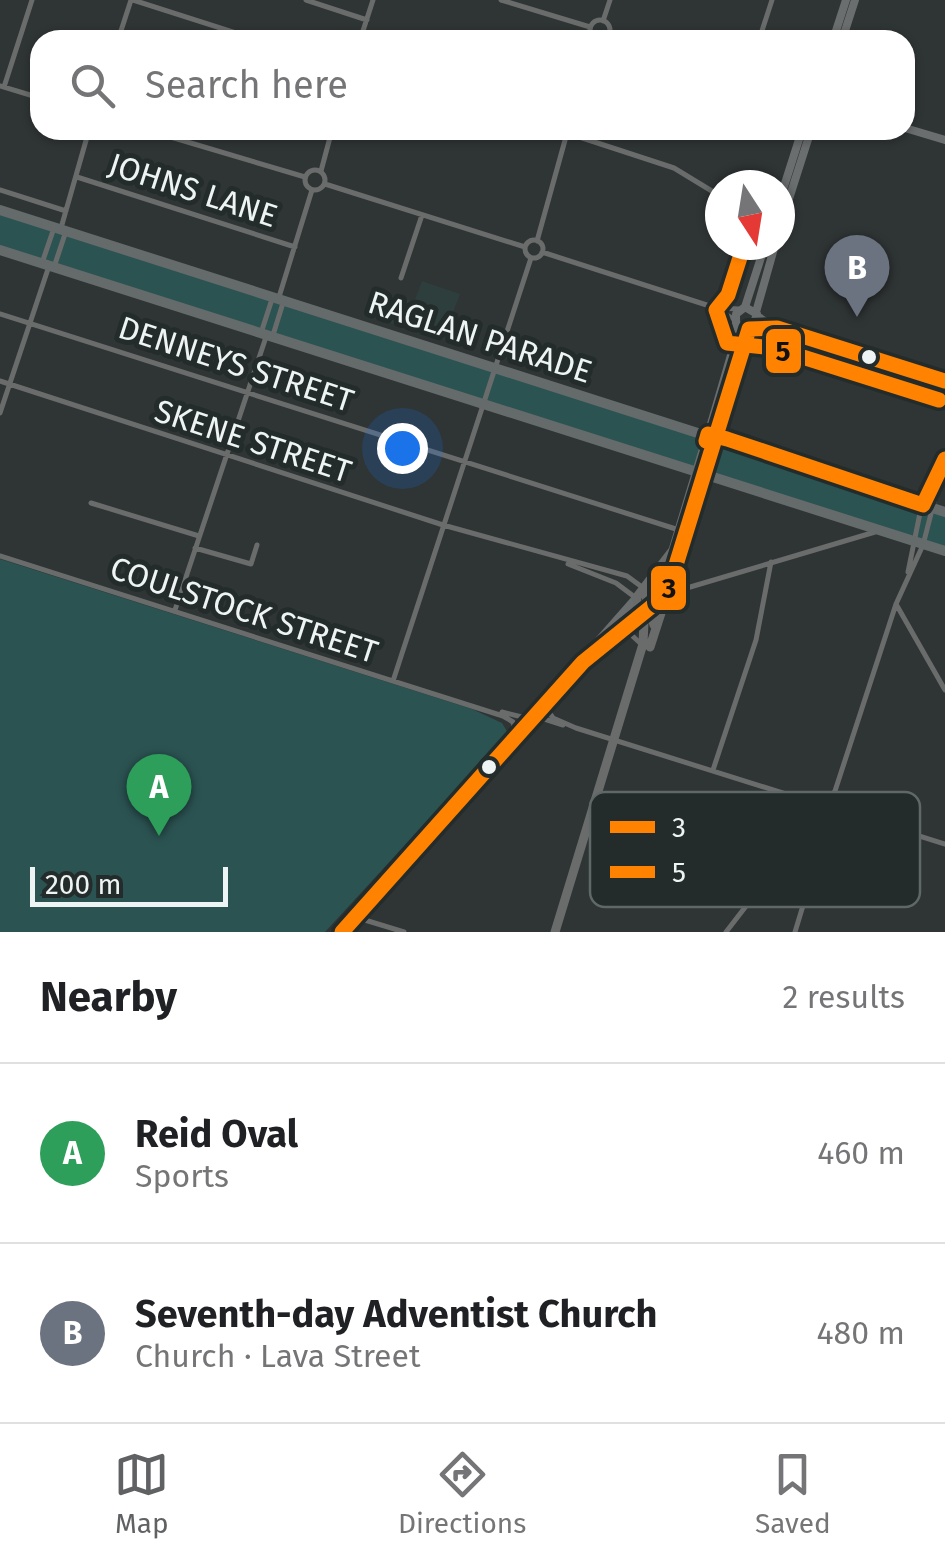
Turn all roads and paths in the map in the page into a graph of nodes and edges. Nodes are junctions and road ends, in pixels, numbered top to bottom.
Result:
1 (32, 0) edge
2 (132, 0) edge
3 (306, 0) edge
4 (374, 0) edge
5 (501, 0) edge
6 (610, 0) edge
7 (772, 0) edge
8 (846, 0) edge
9 (855, 0) edge
10 (512, 2) edge
11 (367, 20) junction
12 (603, 21) junction
13 (590, 28) joint
14 (122, 30) edge
15 (226, 30) edge
16 (364, 30) edge
17 (608, 30) edge
18 (762, 30) edge
19 (836, 30) edge
20 (845, 30) edge
21 (2, 86) edge
22 (30, 95) edge
23 (915, 131) edge
24 (86, 140) edge
25 (180, 140) edge
26 (329, 140) edge
27 (565, 140) edge
28 (591, 140) edge
29 (799, 140) edge
30 (808, 140) edge
31 (945, 140) edge
32 (789, 170) edge
33 (321, 171) junction
34 (77, 177) junction
35 (305, 178) junction
36 (795, 178) edge
37 (325, 184) junction
38 (705, 187) edge
39 (0, 190) edge
40 (312, 190) junction
41 (0, 210) edge
42 (66, 210) junction
43 (422, 215) junction
44 (60, 230) junction
45 (537, 241) junction
46 (295, 246) junction
47 (525, 247) junction
48 (0, 250) edge
49 (542, 252) junction
50 (532, 258) junction
51 (760, 260) edge
52 (770, 260) edge
53 (49, 265) junction
54 (402, 278) dead end
55 (278, 298) junction
56 (716, 308) junction
57 (742, 308) junction
58 (756, 313) junction
59 (0, 314) edge
60 (736, 322) junction
61 (30, 323) junction
62 (777, 328) junction
63 (750, 329) junction
64 (266, 338) junction
65 (496, 368) junction
66 (945, 379) edge
67 (0, 381) edge
68 (10, 384) junction
69 (248, 393) junction
70 (484, 406) junction
71 (0, 413) edge
72 (713, 436) junction
73 (226, 456) junction
74 (945, 460) edge
75 (462, 464) junction
76 (702, 473) junction
77 (91, 503) dead end
78 (934, 509) edge
79 (442, 525) junction
80 (878, 531) junction
81 (682, 532) junction
82 (199, 536) junction
83 (918, 543) junction
84 (257, 545) dead end
85 (195, 548) junction
86 (945, 552) edge
87 (0, 556) edge
88 (551, 557) junction
89 (771, 561) junction
90 (660, 570) junction
91 (627, 576) junction
92 (693, 585) junction
93 (669, 589) junction
94 (640, 594) junction
95 (896, 604) junction
96 (174, 611) junction
97 (647, 611) junction
98 (624, 628) junction
99 (646, 649) junction
100 (583, 662) junction
101 (393, 681) junction
102 (945, 690) edge
103 (544, 705) junction
104 (475, 706) junction
105 (533, 717) junction
106 (576, 728) junction
107 (517, 736) junction
108 (615, 741) junction
109 (713, 770) junction
110 (599, 792) edge
111 (782, 792) edge
112 (833, 792) edge
113 (590, 821) edge
114 (920, 836) edge
115 (945, 844) edge
116 (746, 907) edge
117 (803, 907) edge
118 (356, 917) junction
119 (342, 932) edge
120 (404, 932) edge
121 (555, 932) edge
122 (726, 932) edge
123 (795, 932) edge

1 - 21 street
2 - 14 street
2 - 15 street
3 - 11 street
4 - 11 street
5 - 10 street
6 - 12 street
7 - 18 street
8 - 19 street
9 - 20 street
10 - 13 street
11 - 16 street
12 - 13 street
12 - 17 street
21 - 22 street
23 - 31 street
24 - 34 street
25 - 35 street
26 - 33 street
27 - 45 street
28 - 38 street
29 - 32 street
30 - 36 street
33 - 35 street
33 - 37 street
34 - 42 street
34 - 46 street, JOHNS LANE
35 - 40 street
37 - 40 street
37 - 43 street
39 - 42 street
40 - 46 street
41 - 44 highway, RAGLAN PARADE
42 - 44 street
43 - 47 street
43 - 54 street
44 - 53 street
44 - 53 street
44 - 55 highway, RAGLAN PARADE
45 - 47 street
45 - 49 street
46 - 55 street
47 - 50 street
48 - 53 highway, RAGLAN PARADE
49 - 50 street
49 - 56 street
50 - 65 street
51 - 57 street
52 - 58 street
53 - 61 street
53 - 64 highway, RAGLAN PARADE
55 - 64 street
55 - 64 street
55 - 65 highway, RAGLAN PARADE
56 - 57 street
56 - 60 street
57 - 58 street
57 - 60 street
58 - 62 street
58 - 63 street
59 - 61 street, DENNEYS STREET
60 - 63 street
60 - 72 street
61 - 68 street
61 - 69 street, DENNEYS STREET
62 - 63 street
62 - 66 street
63 - 72 street
64 - 69 street
64 - 70 highway, RAGLAN PARADE
65 - 70 street
65 - 72 highway, RAGLAN PARADE
67 - 68 street, SKENE STREET
68 - 71 street
68 - 73 street, SKENE STREET
69 - 73 street
69 - 75 street, DENNEYS STREET
70 - 75 street
70 - 76 highway, RAGLAN PARADE
72 - 76 main road
72 - 78 highway, RAGLAN PARADE
73 - 79 street, SKENE STREET
73 - 82 street
74 - 78 street
74 - 78 street
75 - 79 street
75 - 81 street, DENNEYS STREET
76 - 80 highway, RAGLAN PARADE
76 - 81 main road
77 - 82 street
78 - 83 street
78 - 83 street
79 - 88 street, SKENE STREET
79 - 101 street
80 - 83 highway, RAGLAN PARADE
80 - 89 street
81 - 90 main road
81 - 93 main road
82 - 85 street
83 - 86 highway, RAGLAN PARADE
83 - 95 street
84 - 85 street
85 - 96 street
87 - 96 street, COULSTOCK STREET
88 - 91 street, SKENE STREET
88 - 94 street, SKENE STREET
89 - 92 street
89 - 109 street
90 - 91 street, SKENE STREET
90 - 93 main road
90 - 94 main road
91 - 94 street, SKENE STREET
92 - 93 street
92 - 93 street
93 - 97 street
93 - 99 main road
94 - 97 main road
94 - 100 street
95 - 102 street
95 - 112 street
96 - 101 street, COULSTOCK STREET
97 - 98 street
97 - 99 main road
98 - 99 street
98 - 100 street
99 - 108 main road
100 - 103 street
101 - 104 street, COULSTOCK STREET
103 - 105 street
103 - 106 street
104 - 105 street, COULSTOCK STREET
104 - 107 street, COULSTOCK STREET
105 - 106 street, COULSTOCK STREET
105 - 107 street
106 - 108 street, COULSTOCK STREET
107 - 118 street
108 - 109 street, COULSTOCK STREET
108 - 110 main road
109 - 111 street, COULSTOCK STREET
113 - 121 main road
114 - 115 street, COULSTOCK STREET
116 - 122 street
117 - 123 street
118 - 119 street
118 - 120 street

